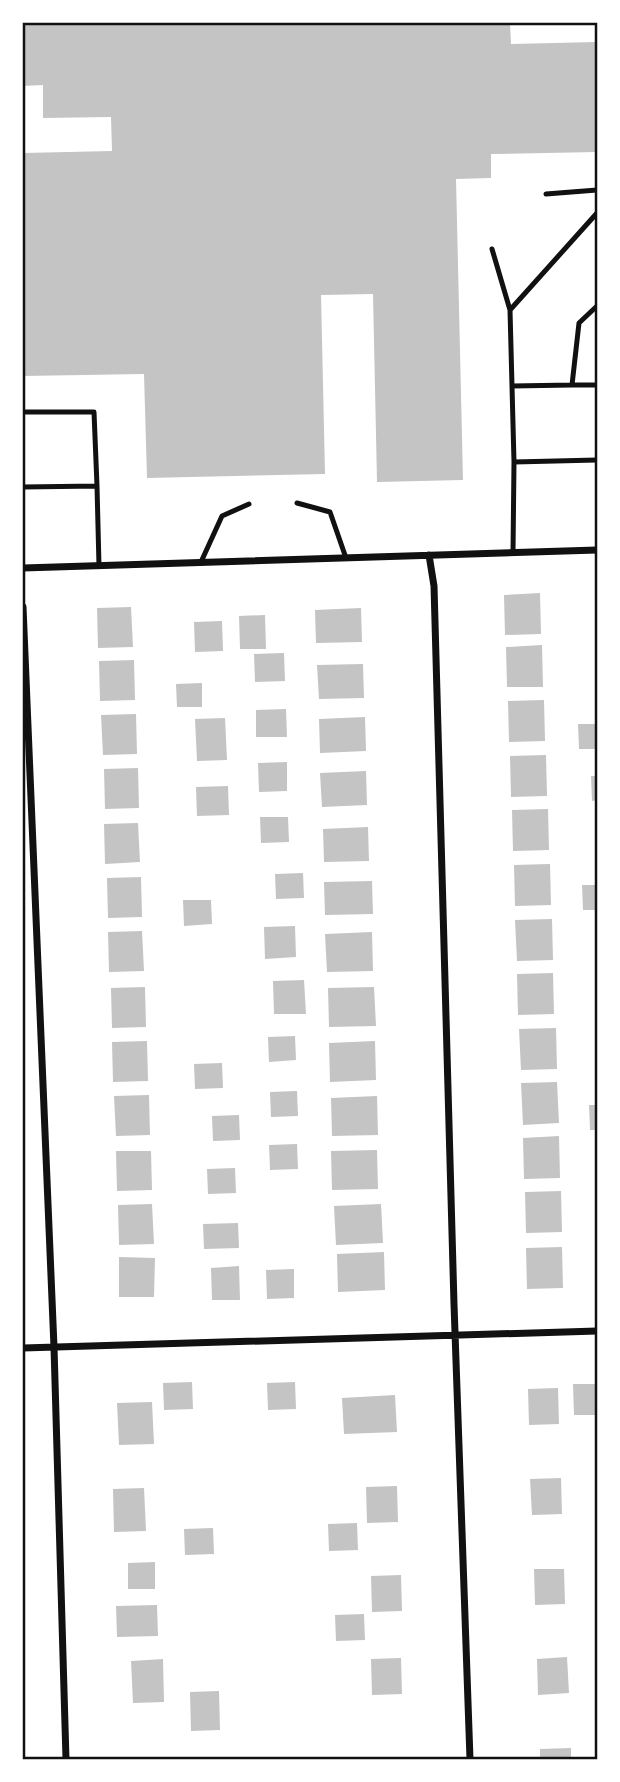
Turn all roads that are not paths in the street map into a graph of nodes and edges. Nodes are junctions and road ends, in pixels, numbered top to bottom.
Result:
1 (597, 190) edge
2 (546, 194) dead end
3 (597, 213) edge
4 (492, 249) dead end
5 (597, 306) edge
6 (510, 310) junction
7 (572, 385) junction
8 (597, 385) edge
9 (512, 386) junction
10 (23, 412) edge
11 (597, 460) edge
12 (514, 462) junction
13 (97, 485) junction
14 (23, 487) edge
15 (298, 503) dead end
16 (249, 504) dead end
17 (597, 550) edge
18 (513, 553) junction
19 (429, 555) junction
20 (346, 558) junction
21 (201, 562) junction
22 (99, 566) junction
23 (23, 568) edge
24 (23, 607) edge
25 (597, 1331) edge
26 (454, 1335) junction
27 (54, 1347) junction
28 (23, 1348) edge
29 (66, 1759) edge
30 (470, 1759) edge

1 - 2 lane
3 - 6 lane
4 - 6 lane
5 - 7 lane
6 - 9 lane
7 - 8 lane
7 - 9 lane
9 - 12 lane
10 - 13 lane
11 - 12 lane
12 - 18 lane
13 - 14 lane
13 - 22 lane
15 - 20 lane
16 - 21 lane
17 - 18 street
18 - 19 street
19 - 20 street
19 - 26 street
20 - 21 street
21 - 22 street
22 - 23 street
24 - 27 street
25 - 26 street
26 - 27 street
26 - 30 street
27 - 28 street
27 - 29 street

